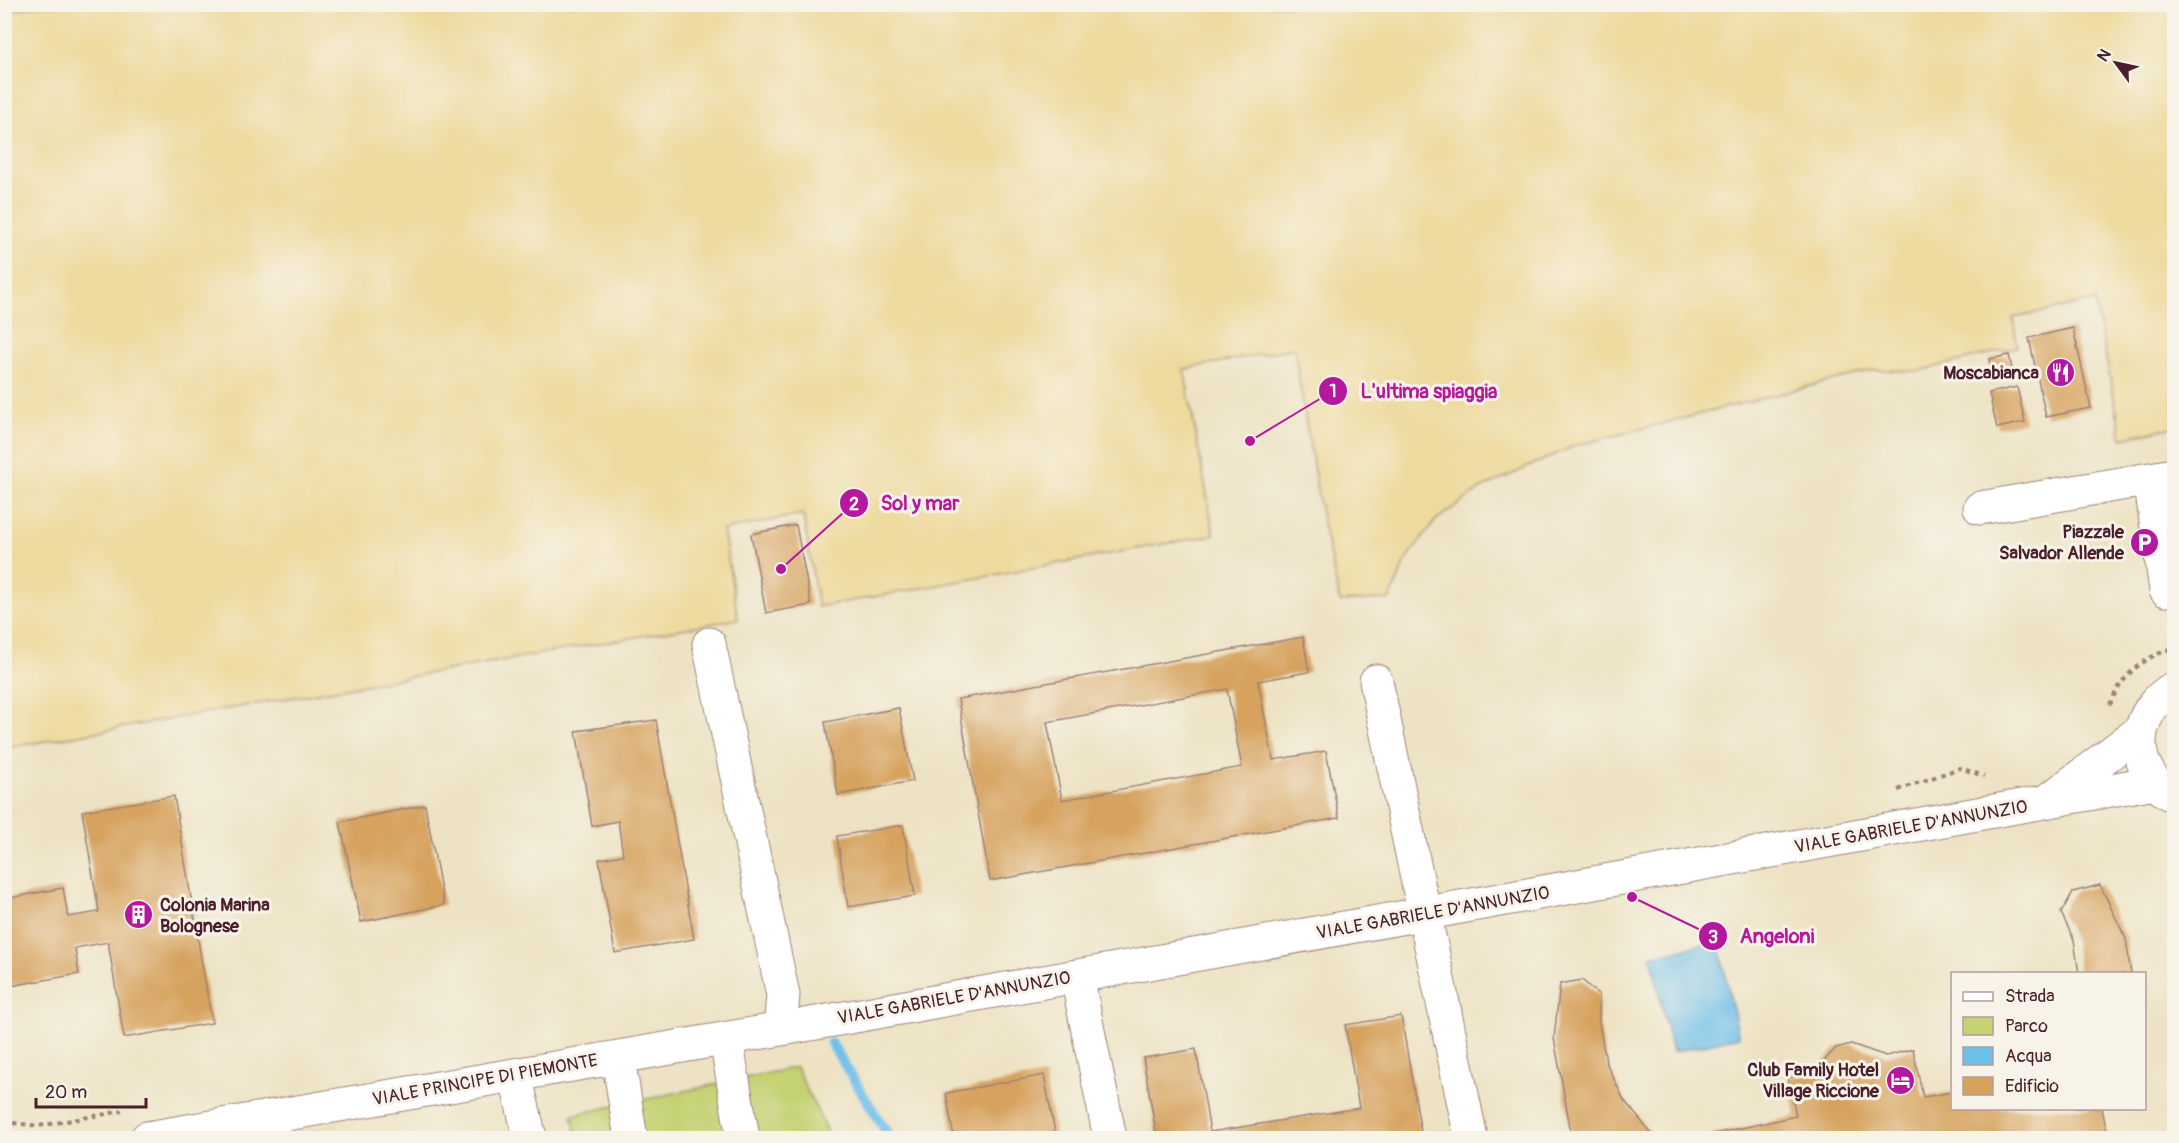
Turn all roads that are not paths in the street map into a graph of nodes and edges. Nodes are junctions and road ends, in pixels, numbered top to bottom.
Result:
1 (2162, 477) edge
2 (1980, 508) dead end
3 (2175, 589) edge
4 (710, 644) dead end
5 (1376, 681) dead end
6 (2175, 688) edge
7 (2140, 731) junction
8 (2168, 795) edge
9 (2043, 803) junction
10 (1425, 914) junction
11 (1077, 976) junction
12 (822, 1022) joint
13 (780, 1029) junction
14 (726, 1039) junction
15 (618, 1057) junction
16 (515, 1075) junction
17 (147, 1138) edge
18 (530, 1138) edge
19 (632, 1138) edge
20 (743, 1138) edge
21 (1110, 1138) edge
22 (1471, 1138) edge

1 - 2 street
1 - 3 street
4 - 13 street
5 - 10 street
6 - 7 street
7 - 8 street
7 - 9 street, VIALE GABRIELE D'ANNUNZIO
8 - 9 street, VIALE GABRIELE D'ANNUNZIO
9 - 10 street, VIALE GABRIELE D'ANNUNZIO
10 - 11 street, VIALE GABRIELE D'ANNUNZIO
10 - 22 street
11 - 12 street, VIALE GABRIELE D'ANNUNZIO
11 - 21 street
12 - 13 street, VIALE PRINCIPE DI PIEMONTE
13 - 14 street, VIALE PRINCIPE DI PIEMONTE
14 - 15 street, VIALE PRINCIPE DI PIEMONTE
14 - 20 street
15 - 16 street, VIALE PRINCIPE DI PIEMONTE
15 - 19 street
16 - 17 street, VIALE PRINCIPE DI PIEMONTE
16 - 18 street

